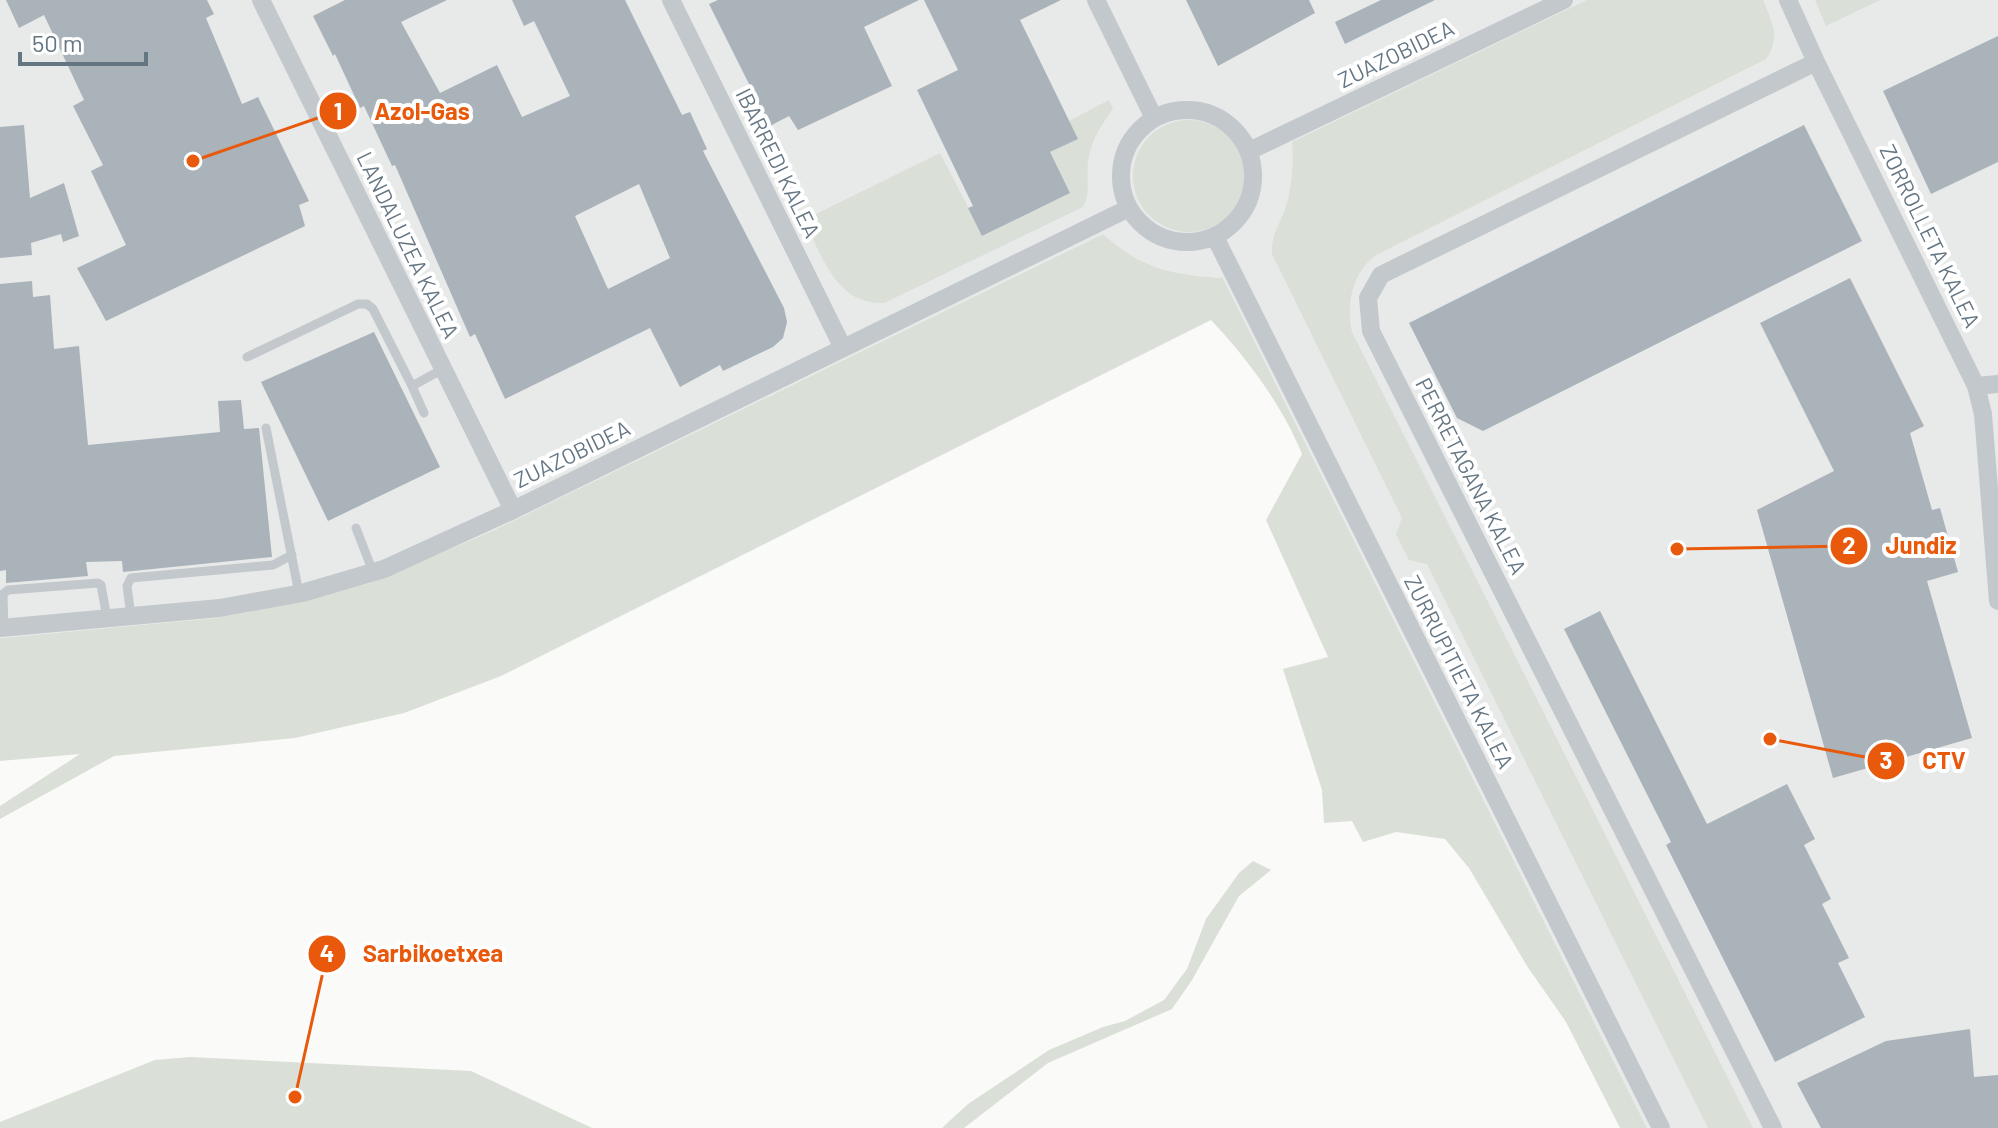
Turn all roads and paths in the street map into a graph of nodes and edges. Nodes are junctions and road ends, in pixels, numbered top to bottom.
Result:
1 (261, 0) edge
2 (671, 0) edge
3 (1096, 0) edge
4 (1564, 0) edge
5 (1788, 0) edge
6 (1816, 62) junction
7 (1154, 118) junction
8 (1249, 151) junction
9 (1129, 208) junction
10 (1215, 237) junction
11 (843, 348) junction
12 (247, 357) dead end
13 (443, 369) junction
14 (1998, 384) edge
15 (412, 386) junction
16 (1976, 386) junction
17 (424, 413) dead end
18 (1991, 413) edge
19 (266, 428) dead end
20 (513, 510) junction
21 (356, 528) dead end
22 (292, 555) junction
23 (373, 572) junction
24 (299, 593) junction
25 (1998, 601) edge
26 (131, 616) junction
27 (107, 618) junction
28 (2, 628) edge
29 (1661, 1128) edge
30 (1773, 1128) edge

1 - 13 street, LANDALUZEA KALEA
2 - 11 street, IBARREDI KALEA
3 - 7 street
4 - 8 street, ZUAZOBIDEA
5 - 6 street, ZORROLLETA KALEA
6 - 16 street, ZORROLLETA KALEA
6 - 30 street, PERRETAGANA KALEA
7 - 8 street
7 - 9 street
8 - 10 street
9 - 10 street
9 - 11 street, ZUAZOBIDEA
10 - 29 street, ZURRUPITIETA KALEA
11 - 20 street, ZUAZOBIDEA
12 - 15 lane
13 - 15 lane
13 - 20 street, LANDALUZEA KALEA
14 - 16 street
15 - 17 lane
16 - 18 street, ZORROLLETA KALEA
18 - 25 street, ZORROLLETA KALEA
19 - 22 lane
20 - 23 street, ZUAZOBIDEA
21 - 23 lane
22 - 24 lane
22 - 26 lane
23 - 24 street, ZUAZOBIDEA
24 - 26 street, ZUAZOBIDEA
26 - 27 street, ZUAZOBIDEA
27 - 28 street, ZUAZOBIDEA
27 - 28 lane

